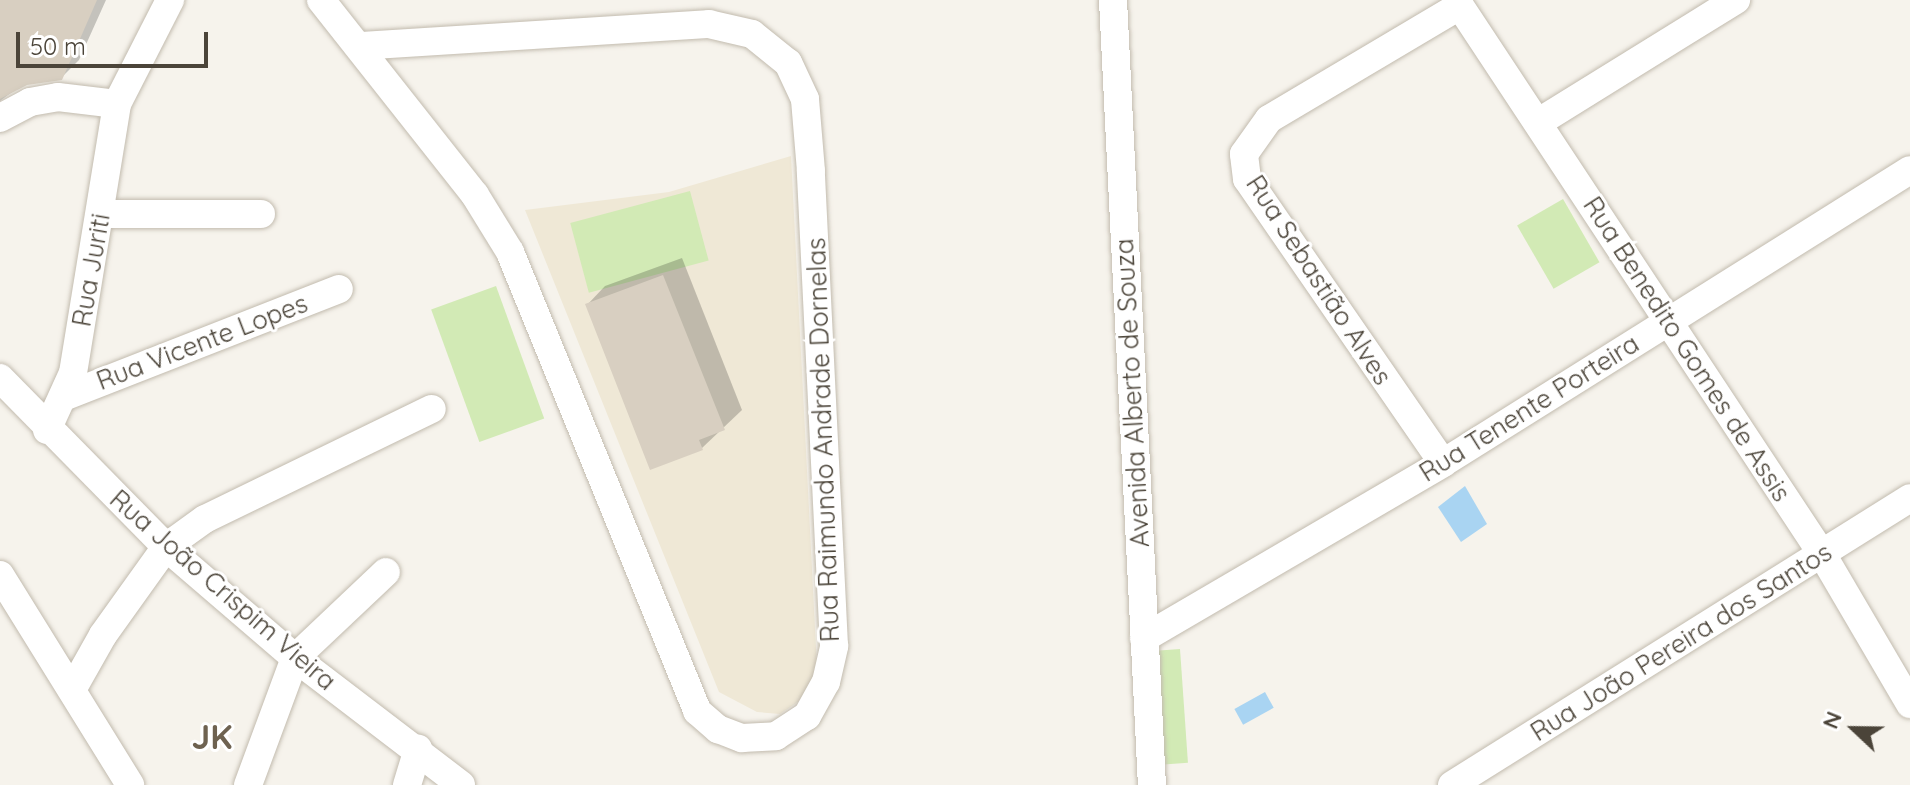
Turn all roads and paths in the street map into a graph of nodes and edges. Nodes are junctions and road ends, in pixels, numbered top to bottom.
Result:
1 (170, 0) edge
2 (321, 0) edge
3 (1113, 0) edge
4 (1736, 0) edge
5 (1458, 3) edge
6 (360, 46) junction
7 (117, 104) junction
8 (0, 118) edge
9 (1539, 122) junction
10 (1910, 170) edge
11 (102, 214) junction
12 (261, 214) dead end
13 (339, 289) dead end
14 (1666, 321) junction
15 (0, 378) edge
16 (66, 396) junction
17 (432, 409) dead end
18 (47, 430) junction
19 (1443, 463) junction
20 (1910, 498) edge
21 (166, 547) junction
22 (1822, 554) junction
23 (386, 572) dead end
24 (0, 575) edge
25 (1144, 638) junction
26 (295, 658) junction
27 (72, 690) junction
28 (1910, 704) edge
29 (418, 749) junction
30 (130, 785) edge
31 (248, 785) edge
32 (407, 785) edge
33 (461, 785) edge
34 (1152, 785) edge
35 (1452, 785) edge

1 - 7 street, Rua Juriti
2 - 6 street, Rua Raimundo Andrade Dornelas
3 - 25 street, Avenida Alberto de Souza
4 - 9 street
5 - 9 street, Rua Benedito Gomes de Assis
5 - 19 street, Rua Sebastião Alves
6 - 6 street, Rua Raimundo Andrade Dornelas
7 - 8 street
7 - 11 street, Rua Juriti
9 - 14 street, Rua Benedito Gomes de Assis
10 - 14 street, Rua Tenente Porteira
11 - 12 street
11 - 16 street, Rua Juriti
13 - 16 street, Rua Vicente Lopes
14 - 19 street, Rua Tenente Porteira
14 - 22 street, Rua Benedito Gomes de Assis
15 - 18 street, Rua João Crispim Vieira
16 - 18 street, Rua Juriti
17 - 21 street
18 - 21 street, Rua João Crispim Vieira
19 - 25 street, Rua Tenente Porteira
20 - 22 street, Rua João Pereira dos Santos
21 - 26 street, Rua João Crispim Vieira
21 - 27 street
22 - 28 street, Rua Benedito Gomes de Assis
22 - 35 street, Rua João Pereira dos Santos
23 - 26 street
24 - 27 street
25 - 34 street, Avenida Alberto de Souza
26 - 29 street, Rua João Crispim Vieira
26 - 31 street
27 - 30 street
29 - 32 street
29 - 33 street, Rua João Crispim Vieira

